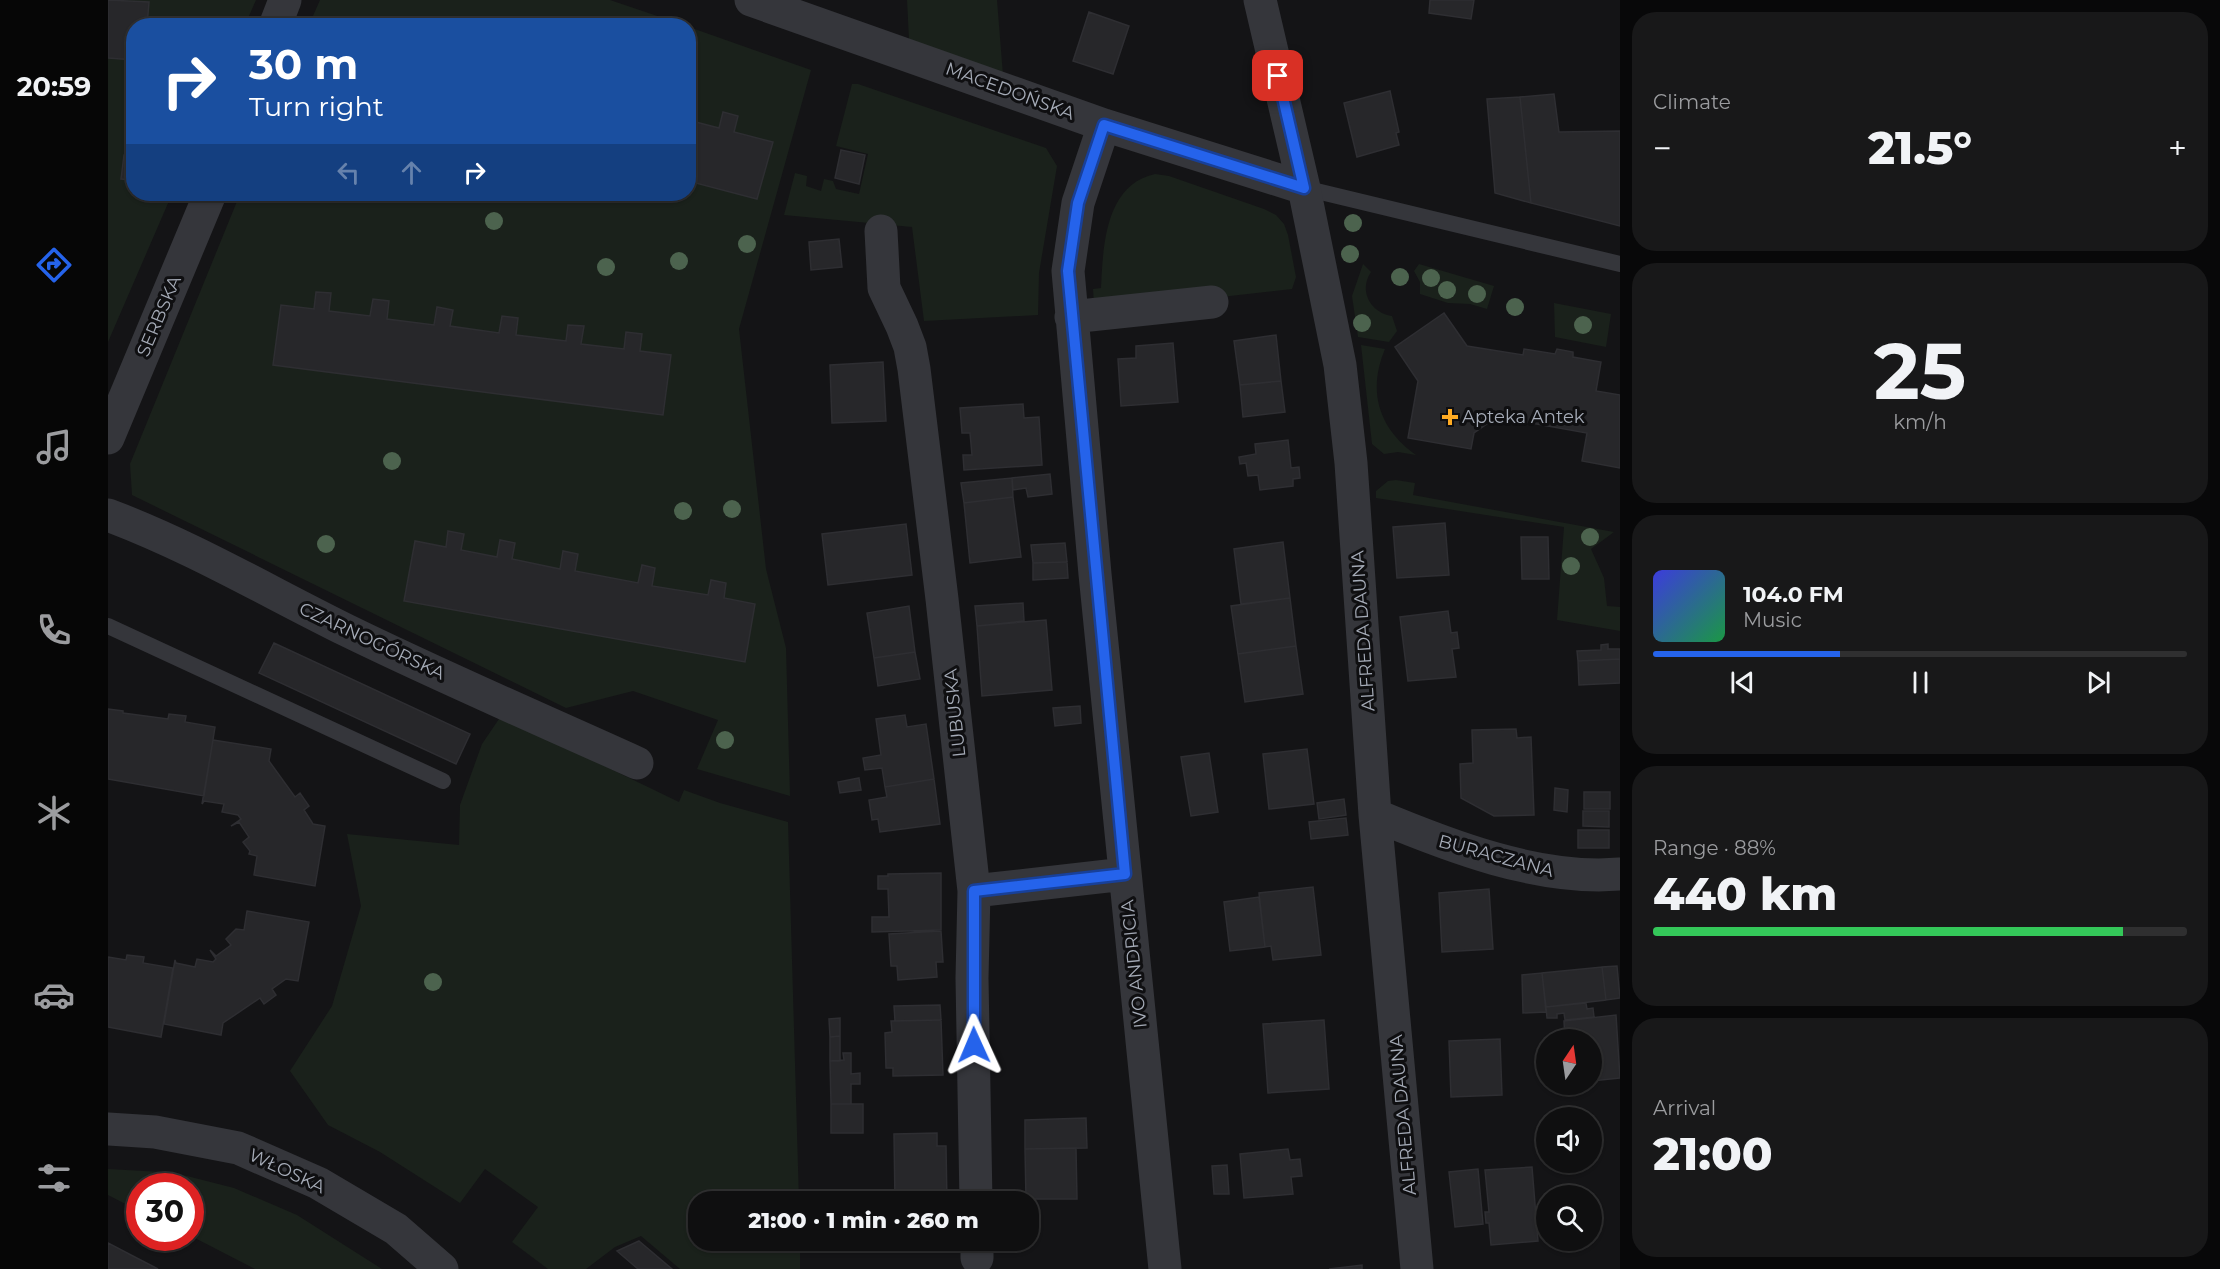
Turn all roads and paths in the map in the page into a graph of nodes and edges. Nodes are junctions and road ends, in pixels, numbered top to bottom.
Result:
1 (285, 0) edge
2 (751, 0) edge
3 (1260, 0) edge
4 (278, 18) edge
5 (1104, 125) junction
6 (1304, 188) junction
7 (207, 201) edge
8 (881, 231) dead end
9 (1620, 264) edge
10 (1212, 302) dead end
11 (1071, 317) junction
12 (108, 438) edge
13 (109, 518) edge
14 (108, 626) edge
15 (637, 763) dead end
16 (443, 781) dead end
17 (1375, 816) junction
18 (1125, 874) junction
19 (1620, 874) edge
20 (974, 891) junction
21 (108, 1129) edge
22 (976, 1191) edge
23 (442, 1269) edge
24 (1165, 1269) edge
25 (1417, 1269) edge

1 - 4 street
2 - 5 street, MACEDOŃSKA
3 - 6 street, ALFREDA DAUNA
5 - 6 street, MACEDOŃSKA
5 - 11 street, IVO ANDRICIA
6 - 9 lane
6 - 17 street, ALFREDA DAUNA
7 - 12 street, SERBSKA
8 - 20 street, LUBUSKA
10 - 11 street
11 - 18 street, IVO ANDRICIA
13 - 15 street, CZARNOGÓRSKA
14 - 16 lane
17 - 19 street, BURACZANA
17 - 25 street, ALFREDA DAUNA
18 - 20 street
18 - 24 street, IVO ANDRICIA
20 - 22 street, LUBUSKA
21 - 23 street, WŁOSKA

